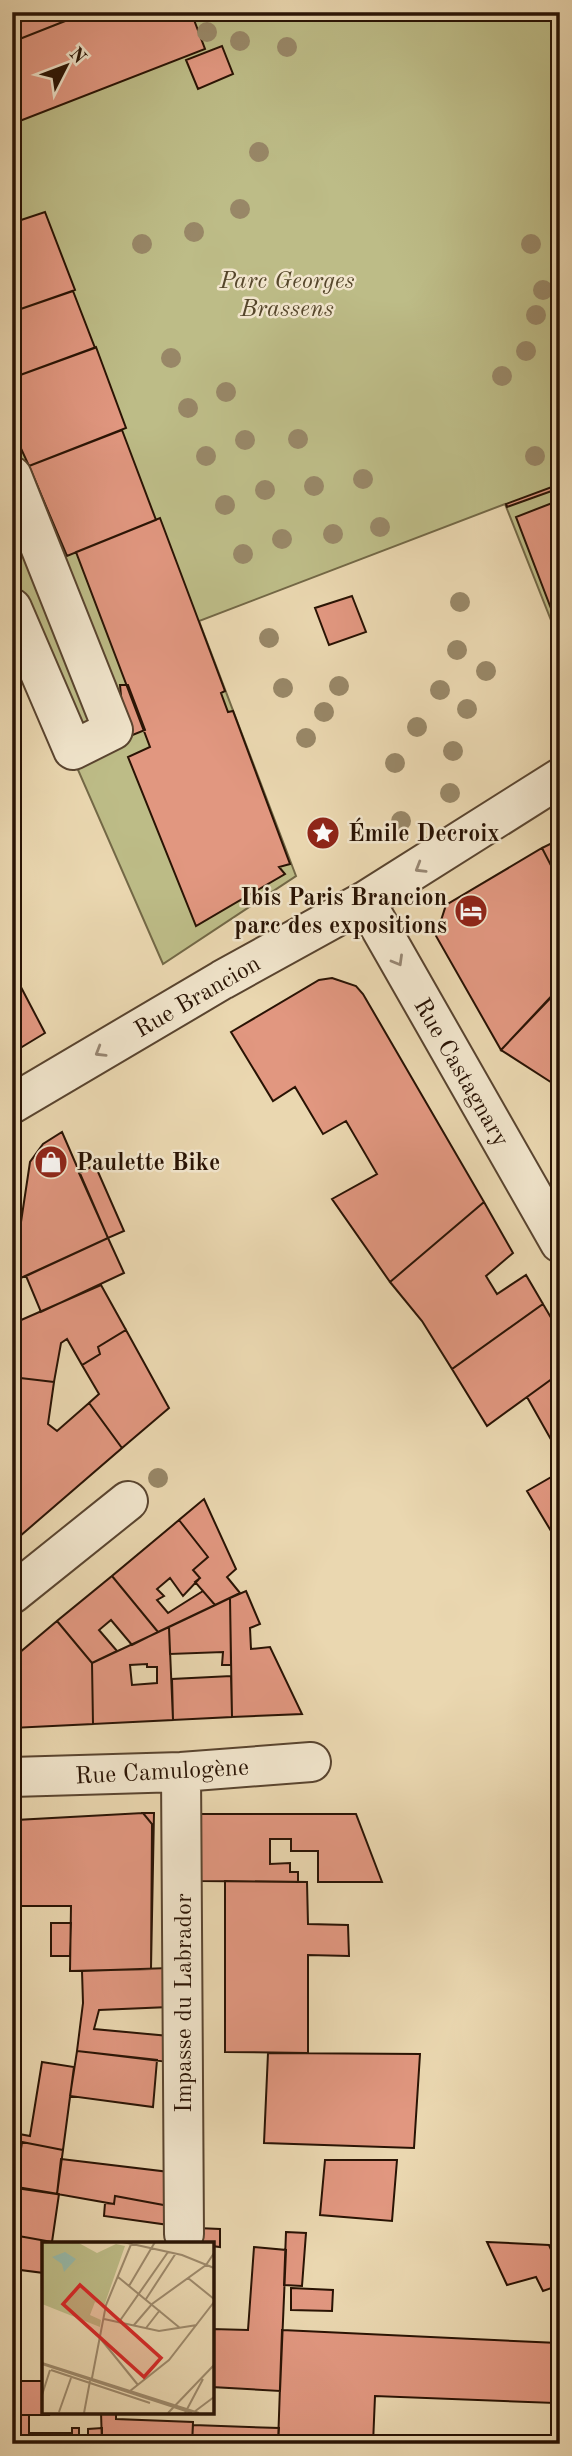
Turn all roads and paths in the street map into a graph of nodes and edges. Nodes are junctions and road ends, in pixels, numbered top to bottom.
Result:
1 (12, 476) edge
2 (12, 608) edge
3 (560, 778) edge
4 (365, 901) junction
5 (12, 1104) edge
6 (549, 1199) edge
7 (560, 1243) edge
8 (128, 1501) dead end
9 (12, 1594) edge
10 (311, 1762) dead end
11 (181, 1772) junction
12 (12, 1777) edge
13 (184, 2234) dead end

1 - 2 street
3 -> 4 street, Rue Brancion
4 -> 5 street, Rue Brancion
4 -> 6 street, Rue Castagnary
6 - 7 street, Rue Castagnary
8 - 9 street
10 - 11 street, Rue Camulogène
11 - 12 street, Rue Camulogène
11 - 13 street, Impasse du Labrador

